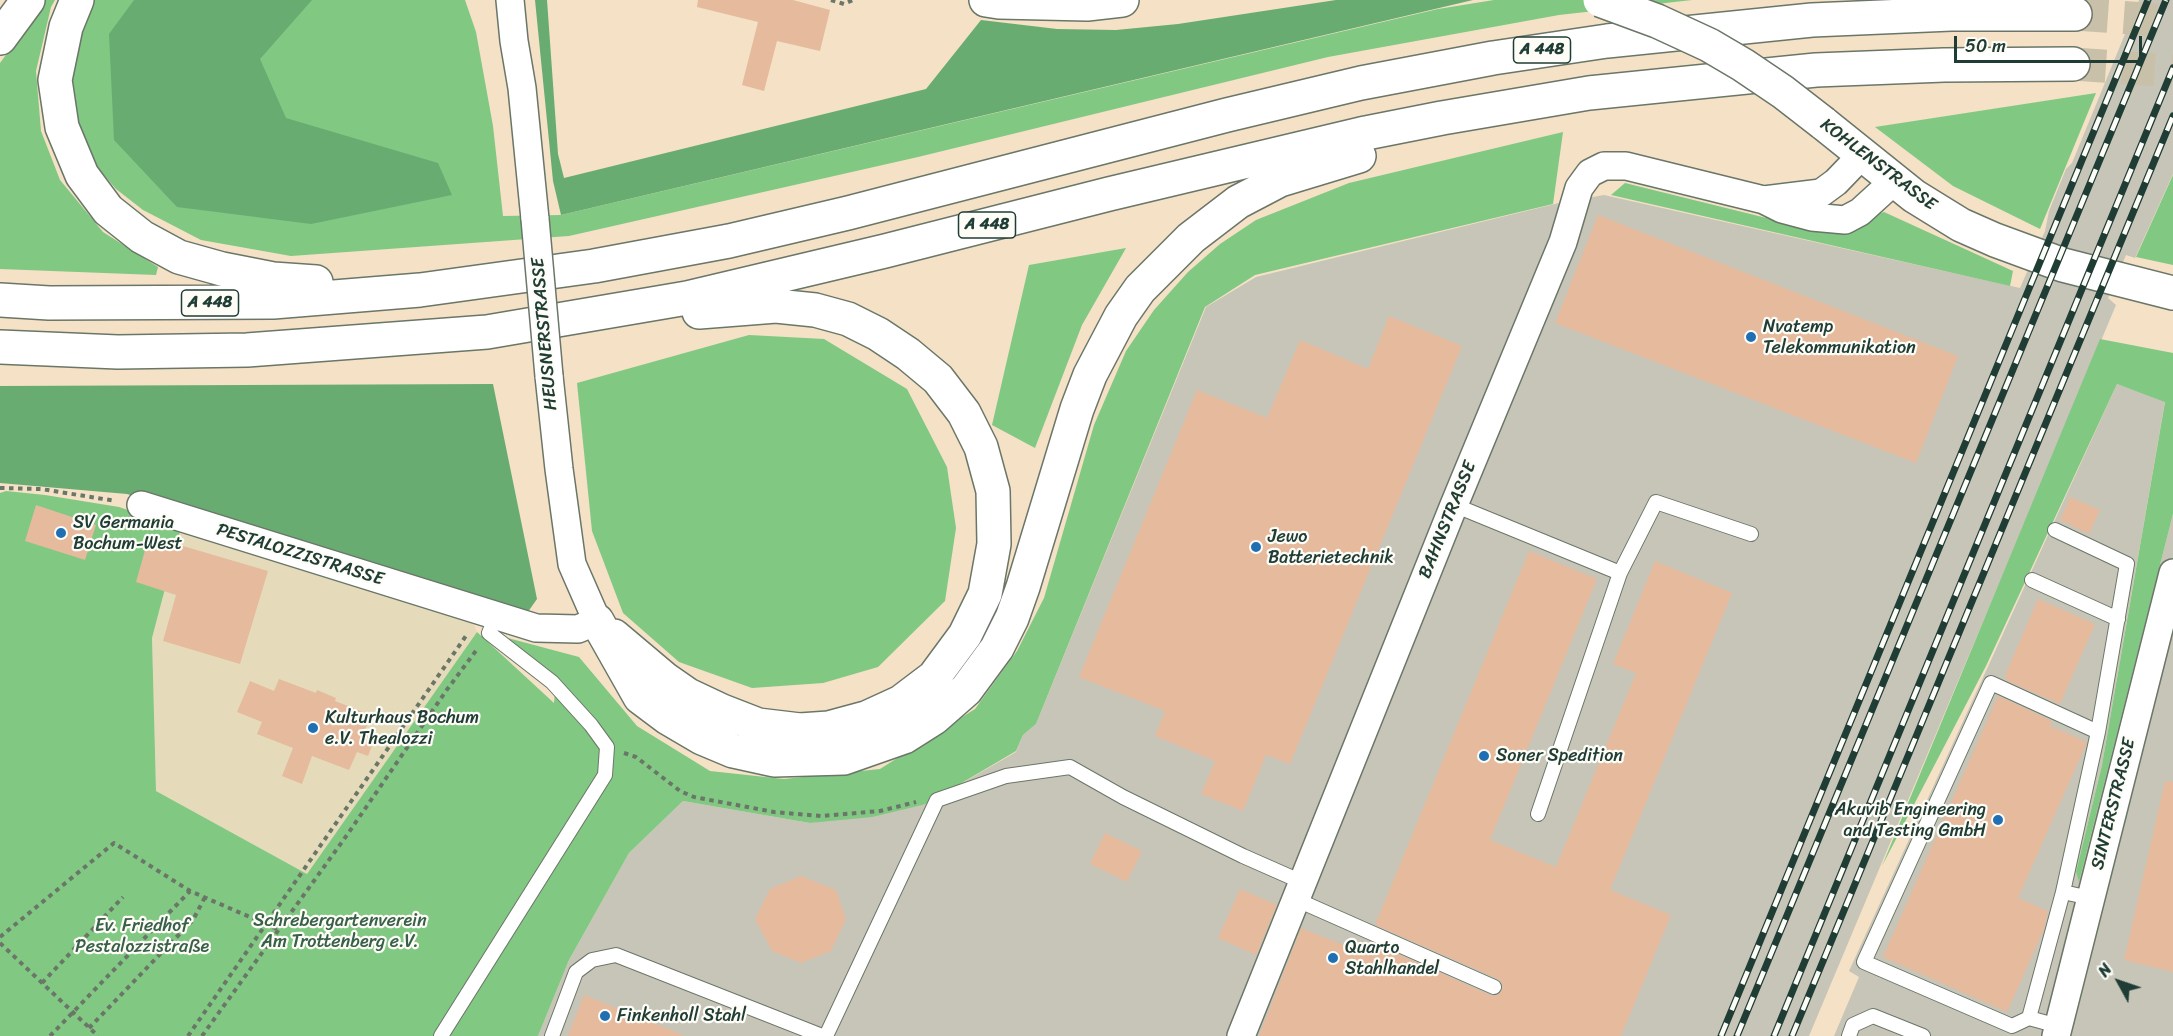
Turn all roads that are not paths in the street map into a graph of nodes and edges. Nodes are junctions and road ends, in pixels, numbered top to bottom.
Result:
1 (28, 0) edge
2 (77, 0) edge
3 (497, 0) edge
4 (510, 0) edge
5 (986, 0) edge
6 (1122, 0) edge
7 (1600, 0) edge
8 (2075, 14) tunnel mouth
9 (0, 38) edge
10 (514, 41) junction
11 (2073, 64) tunnel mouth
12 (1442, 118) junction
13 (1862, 155) junction
14 (1894, 181) junction
15 (1764, 200) junction
16 (420, 290) junction
17 (2173, 293) edge
18 (0, 300) edge
19 (530, 325) junction
20 (0, 347) edge
21 (141, 505) road end
22 (1454, 505) junction
23 (2055, 530) dead end
24 (1751, 534) dead end
25 (1620, 573) junction
26 (2173, 573) edge
27 (2032, 580) dead end
28 (2118, 619) junction
29 (488, 620) junction
30 (597, 621) junction
31 (2098, 732) junction
32 (1538, 814) dead end
33 (1298, 891) junction
34 (2062, 892) junction
35 (2091, 898) junction
36 (1494, 987) dead end
37 (2029, 1018) junction
38 (2057, 1031) edge
39 (441, 1036) edge
40 (552, 1036) edge
41 (824, 1036) edge
42 (1241, 1036) edge
43 (1848, 1036) edge
44 (1923, 1036) edge

1 - 9 main road
2 - 16 main road
3 - 10 street, HEUSNERSTRASSE
4 - 10 street, HEUSNERSTRASSE
5 - 6 main road
7 - 13 main road, KOHLENSTRASSE, bridge
8 - 16 main road, A 448
10 - 30 street, HEUSNERSTRASSE, bridge
11 - 12 main road, A 448
12 - 19 main road, A 448
12 - 30 main road
13 - 14 main road, KOHLENSTRASSE
13 - 15 street, BAHNSTRASSE
14 - 15 street, BAHNSTRASSE
14 - 17 main road, KOHLENSTRASSE
15 - 22 street, BAHNSTRASSE
16 - 18 main road, A 448
19 - 20 main road, A 448
19 - 30 main road
21 - 29 street, PESTALOZZISTRASSE
22 - 25 lane
22 - 33 street, BAHNSTRASSE
23 - 28 lane
24 - 25 lane
25 - 32 lane
26 - 35 street, SINTERSTRASSE
27 - 28 lane
28 - 31 lane
29 - 30 street, PESTALOZZISTRASSE
29 - 39 lane
31 - 34 lane
31 - 37 lane
33 - 36 lane
33 - 41 lane
33 - 42 street, BAHNSTRASSE
34 - 35 lane
34 - 37 lane
35 - 38 street, SINTERSTRASSE
37 - 38 lane
40 - 41 lane
43 - 44 lane

